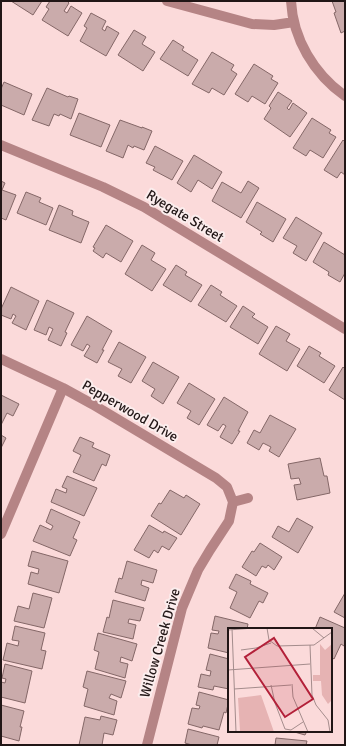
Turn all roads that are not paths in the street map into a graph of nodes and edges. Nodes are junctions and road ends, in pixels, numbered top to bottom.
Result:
1 (167, 1) edge
2 (292, 1) edge
3 (294, 22) junction
4 (345, 96) edge
5 (1, 145) edge
6 (345, 329) edge
7 (1, 359) edge
8 (63, 388) junction
9 (248, 498) dead end
10 (233, 502) junction
11 (1, 534) edge
12 (147, 745) edge

1 - 3 street
2 - 3 street
3 - 4 street
5 - 6 street, Ryegate Street
7 - 8 street, Pepperwood Drive
8 - 10 street, Pepperwood Drive
8 - 11 street
9 - 10 street
10 - 12 street, Willow Creek Drive

